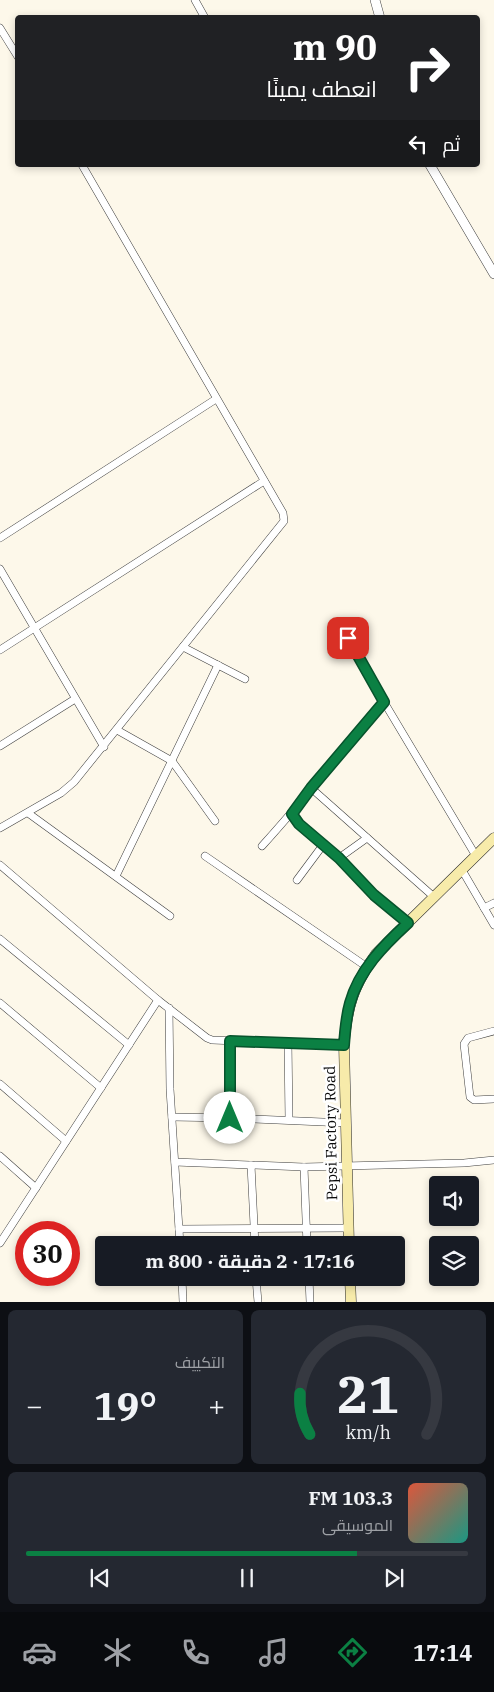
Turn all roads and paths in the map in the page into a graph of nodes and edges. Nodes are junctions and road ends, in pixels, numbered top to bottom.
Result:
1 (195, 0) edge
2 (375, 0) edge
3 (203, 15) edge
4 (379, 15) edge
5 (0, 28) edge
6 (15, 52) edge
7 (83, 167) edge
8 (431, 167) edge
9 (494, 274) edge
10 (216, 399) junction
11 (264, 481) junction
12 (0, 538) edge
13 (0, 569) edge
14 (34, 628) junction
15 (348, 638) dead end
16 (183, 647) junction
17 (0, 650) edge
18 (218, 665) junction
19 (245, 679) dead end
20 (75, 698) junction
21 (384, 702) junction
22 (117, 730) junction
23 (0, 746) edge
24 (104, 747) junction
25 (172, 760) junction
26 (311, 788) junction
27 (28, 813) junction
28 (292, 814) junction
29 (215, 822) dead end
30 (0, 828) edge
31 (367, 838) junction
32 (494, 838) edge
33 (323, 845) junction
34 (262, 846) dead end
35 (205, 856) dead end
36 (476, 856) junction
37 (339, 858) junction
38 (0, 865) edge
39 (462, 870) junction
40 (116, 876) junction
41 (297, 880) dead end
42 (434, 897) junction
43 (494, 903) edge
44 (484, 908) junction
45 (170, 916) dead end
46 (408, 923) junction
47 (494, 925) edge
48 (0, 939) edge
49 (367, 967) junction
50 (158, 1000) junction
51 (0, 1003) edge
52 (169, 1008) junction
53 (494, 1031) edge
54 (230, 1041) junction
55 (288, 1042) junction
56 (129, 1045) junction
57 (344, 1045) junction
58 (0, 1084) edge
59 (101, 1088) junction
60 (494, 1099) edge
61 (172, 1117) junction
62 (230, 1118) junction
63 (288, 1120) junction
64 (346, 1123) junction
65 (66, 1141) junction
66 (0, 1156) edge
67 (494, 1160) edge
68 (175, 1162) junction
69 (251, 1165) junction
70 (346, 1166) junction
71 (304, 1167) junction
72 (36, 1188) junction
73 (348, 1228) junction
74 (179, 1229) junction
75 (254, 1229) junction
76 (306, 1229) junction
77 (3, 1231) edge
78 (179, 1236) edge
79 (254, 1236) edge
80 (306, 1236) edge
81 (348, 1236) edge
82 (0, 1243) edge
83 (182, 1286) edge
84 (257, 1286) edge
85 (309, 1286) edge
86 (350, 1286) edge
87 (183, 1302) edge
88 (258, 1302) edge
89 (310, 1302) edge
90 (350, 1302) edge

1 - 3 street
2 - 4 street
5 - 6 street
7 - 10 street
8 - 9 street
10 - 11 street
10 - 12 street
11 - 14 street
11 - 16 street
13 - 14 street
14 - 17 street
14 - 20 street
15 - 21 street
16 - 18 street
16 - 22 street
18 - 19 street
18 - 25 street
20 - 23 street
20 - 24 street
21 - 26 street
21 - 36 street
22 - 24 street
22 - 25 street
24 - 27 street
25 - 29 street
25 - 40 street
26 - 28 street
26 - 31 street
27 - 30 street
27 - 40 street
28 - 33 street
28 - 34 street
31 - 37 street
31 - 42 street
32 - 36 main road, Pepsi Factory Road
33 - 37 street
33 - 41 street
35 - 49 street
36 - 39 main road, Pepsi Factory Road
37 - 46 street
38 - 50 street
39 - 42 main road, Pepsi Factory Road
39 - 44 street
40 - 45 street
42 - 46 main road, Pepsi Factory Road
43 - 44 street
44 - 47 street
46 - 49 main road, Pepsi Factory Road
48 - 56 street
49 - 57 main road, Pepsi Factory Road
50 - 52 street
50 - 56 street
51 - 59 street
52 - 54 street
52 - 61 street
53 - 60 street
54 - 55 street
54 - 62 street
55 - 57 street
55 - 63 street
56 - 59 street
57 - 64 main road, Pepsi Factory Road
58 - 65 street
59 - 65 street
61 - 62 street
61 - 68 street
62 - 63 street
63 - 64 street
64 - 70 main road, Pepsi Factory Road
65 - 72 street
66 - 72 street
67 - 70 street
68 - 69 street
68 - 74 street
69 - 71 street
69 - 75 street
70 - 71 street
70 - 73 main road, Pepsi Factory Road
71 - 76 street
72 - 77 street
73 - 76 street
73 - 81 main road, Pepsi Factory Road
74 - 75 street
74 - 78 street
75 - 76 street
75 - 79 street
76 - 80 street
77 - 82 street
83 - 87 street
84 - 88 street
85 - 89 street
86 - 90 main road

